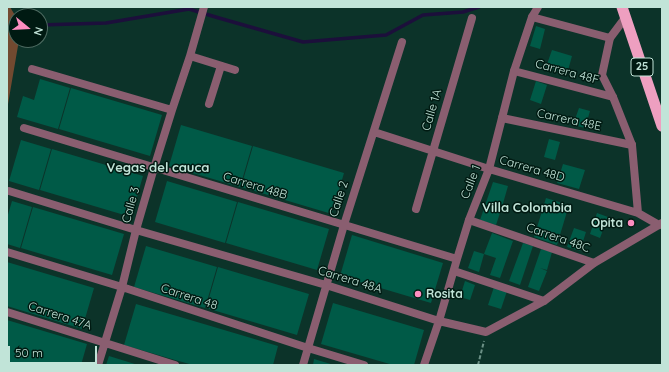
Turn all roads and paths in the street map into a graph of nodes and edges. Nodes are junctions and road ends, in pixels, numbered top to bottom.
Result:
1 (204, 7) edge
2 (538, 7) edge
3 (622, 7) edge
4 (532, 17) junction
5 (472, 18) dead end
6 (625, 18) junction
7 (610, 38) junction
8 (402, 42) dead end
9 (190, 56) junction
10 (221, 66) junction
11 (32, 69) dead end
12 (235, 70) dead end
13 (514, 71) junction
14 (614, 97) junction
15 (209, 104) dead end
16 (172, 110) junction
17 (502, 118) junction
18 (662, 126) edge
19 (24, 128) dead end
20 (374, 132) junction
21 (632, 145) junction
22 (432, 151) junction
23 (154, 168) junction
24 (489, 169) junction
25 (9, 190) dead end
26 (416, 209) dead end
27 (638, 213) junction
28 (469, 220) junction
29 (660, 224) edge
30 (344, 225) junction
31 (136, 230) junction
32 (7, 252) edge
33 (457, 259) junction
34 (594, 263) junction
35 (454, 271) junction
36 (326, 285) junction
37 (122, 287) junction
38 (544, 301) junction
39 (7, 312) edge
40 (439, 321) junction
41 (486, 332) junction
42 (104, 343) junction
43 (308, 348) junction
44 (98, 365) edge
45 (175, 365) edge
46 (303, 365) edge
47 (364, 365) edge
48 (424, 365) edge
49 (478, 365) edge

1 - 9 street, Calle 3
2 - 4 street, Calle 1
3 - 6 highway, 25
4 - 7 street
4 - 13 street, Calle 1
5 - 22 street, Calle 1A
6 - 7 street
6 - 18 highway, 25
7 - 14 street
8 - 20 street, Calle 2
9 - 10 street
9 - 16 street, Calle 3
10 - 12 street
10 - 15 street
11 - 16 street
13 - 14 street, Carrera 48F
13 - 17 street, Calle 1
14 - 21 street
16 - 23 street, Calle 3
17 - 21 street, Carrera 48E
17 - 24 street, Calle 1
19 - 23 street, Carrera 48B
20 - 22 street, Carrera 48D
20 - 30 street, Calle 2
21 - 27 street
22 - 24 street, Carrera 48D
22 - 26 street, Calle 1A
23 - 30 street, Carrera 48B
23 - 31 street, Calle 3
24 - 27 street, Carrera 48D
24 - 28 street, Calle 1
25 - 31 street, Carrera 48A
27 - 29 street, Carrera 48D
28 - 33 street, Calle 1
28 - 34 street, Carrera 48C
29 - 34 street
30 - 33 street, Carrera 48B
30 - 36 street, Calle 2
31 - 36 street, Carrera 48A
31 - 37 street, Calle 3
32 - 37 street, Carrera 48
33 - 35 street, Calle 1
34 - 38 street
35 - 38 street
35 - 40 street, Calle 1
36 - 40 street, Carrera 48A
36 - 43 street, Calle 2
37 - 42 street, Calle 3
37 - 43 street, Carrera 48
38 - 41 street
39 - 42 street, Carrera 47A
40 - 41 street, Carrera 48A
40 - 48 street, Calle 1
41 - 49 path
42 - 44 street, Calle 3
42 - 45 street, Carrera 47A
43 - 46 street, Calle 2
43 - 47 street, Carrera 48

